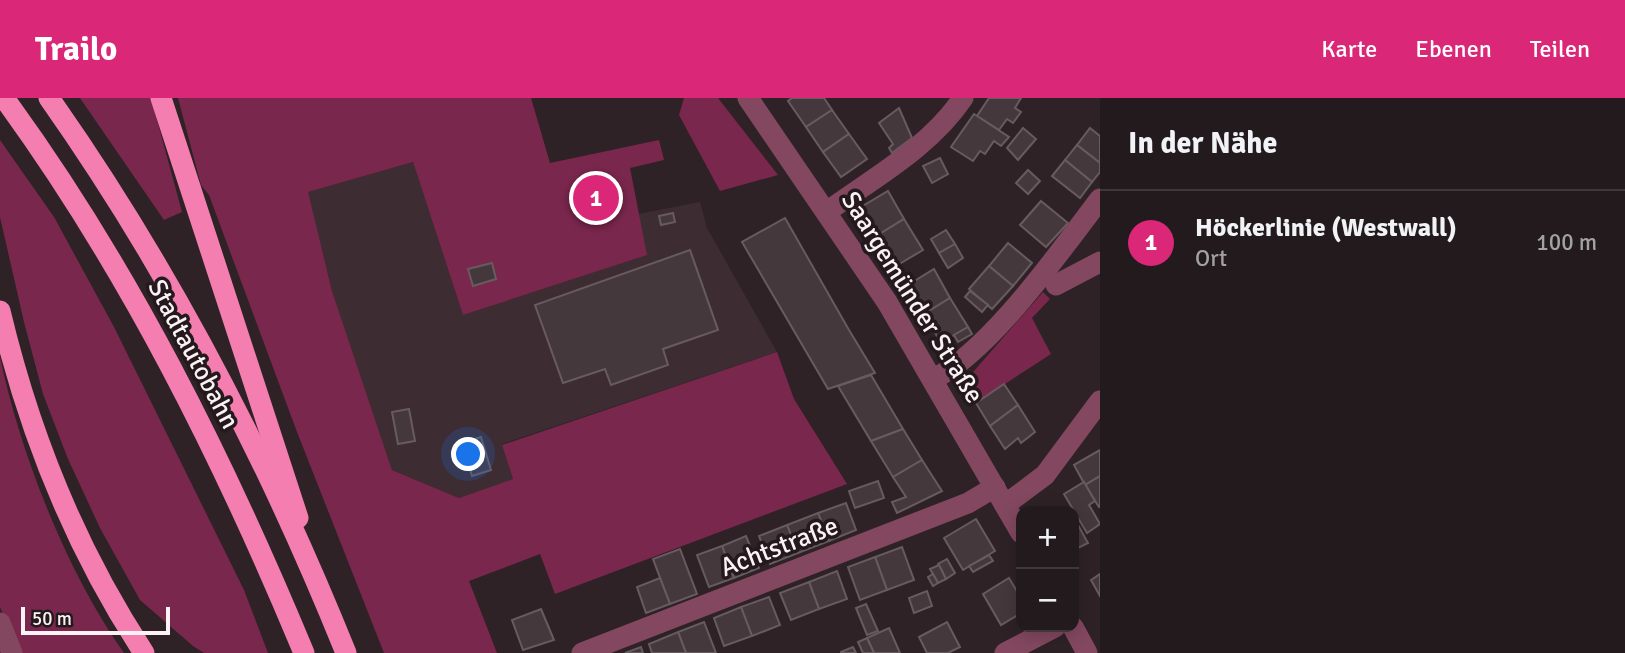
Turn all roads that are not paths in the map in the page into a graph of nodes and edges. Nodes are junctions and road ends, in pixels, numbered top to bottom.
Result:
1 (4, 98) edge
2 (49, 98) edge
3 (161, 98) edge
4 (748, 98) edge
5 (963, 98) edge
6 (1100, 199) edge
7 (828, 211) junction
8 (1100, 262) edge
9 (1056, 285) dead end
10 (0, 311) edge
11 (933, 379) junction
12 (1100, 401) edge
13 (1000, 496) junction
14 (1016, 524) edge
15 (312, 570) junction
16 (0, 623) edge
17 (1045, 632) edge
18 (1076, 632) edge
19 (12, 653) edge
20 (144, 653) edge
21 (304, 653) edge
22 (345, 653) edge
23 (582, 653) edge
24 (1005, 653) edge
25 (1087, 653) edge

1 - 21 highway, Stadtautobahn
2 - 15 highway, Stadtautobahn
3 - 15 highway
4 - 7 street, Saargemünder Straße
5 - 7 street
6 - 11 street
7 - 11 street, Saargemünder Straße
8 - 9 street
10 - 20 highway
11 - 13 street, Saargemünder Straße
12 - 13 street, Achtstraße
13 - 14 street, Saargemünder Straße
13 - 23 street, Achtstraße
15 - 22 highway, Stadtautobahn
16 - 19 street
17 - 24 street
18 - 25 street

